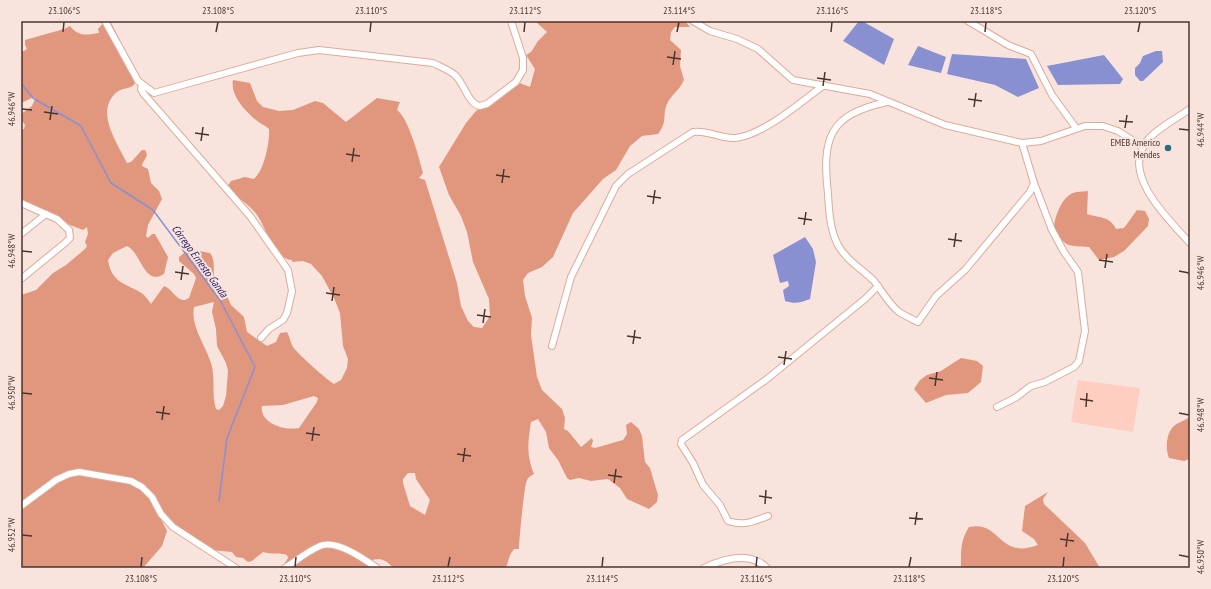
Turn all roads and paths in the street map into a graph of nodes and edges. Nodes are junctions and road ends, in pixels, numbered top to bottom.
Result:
1 (105, 21) edge
2 (511, 21) edge
3 (693, 21) edge
4 (968, 21) edge
5 (142, 85) junction
6 (824, 85) junction
7 (887, 102) junction
8 (1190, 109) edge
9 (1076, 128) junction
10 (1022, 143) junction
11 (1143, 147) junction
12 (1034, 183) junction
13 (21, 203) edge
14 (46, 214) junction
15 (21, 234) edge
16 (1190, 243) edge
17 (21, 279) edge
18 (878, 286) junction
19 (261, 338) dead end
20 (552, 346) dead end
21 (998, 407) dead end
22 (21, 506) edge
23 (768, 516) dead end
24 (236, 568) edge
25 (285, 568) edge
26 (377, 568) edge
27 (704, 568) edge
28 (767, 568) edge

1 - 5 street
2 - 5 street
3 - 6 street
4 - 9 street
5 - 19 street
6 - 7 street
6 - 20 street
7 - 10 street
7 - 18 street
8 - 11 street
9 - 10 street
9 - 11 street
10 - 12 street
11 - 16 street
12 - 18 street
12 - 21 street
13 - 14 street
14 - 15 street
14 - 17 street
18 - 23 street
22 - 24 street
25 - 26 street
27 - 28 street

